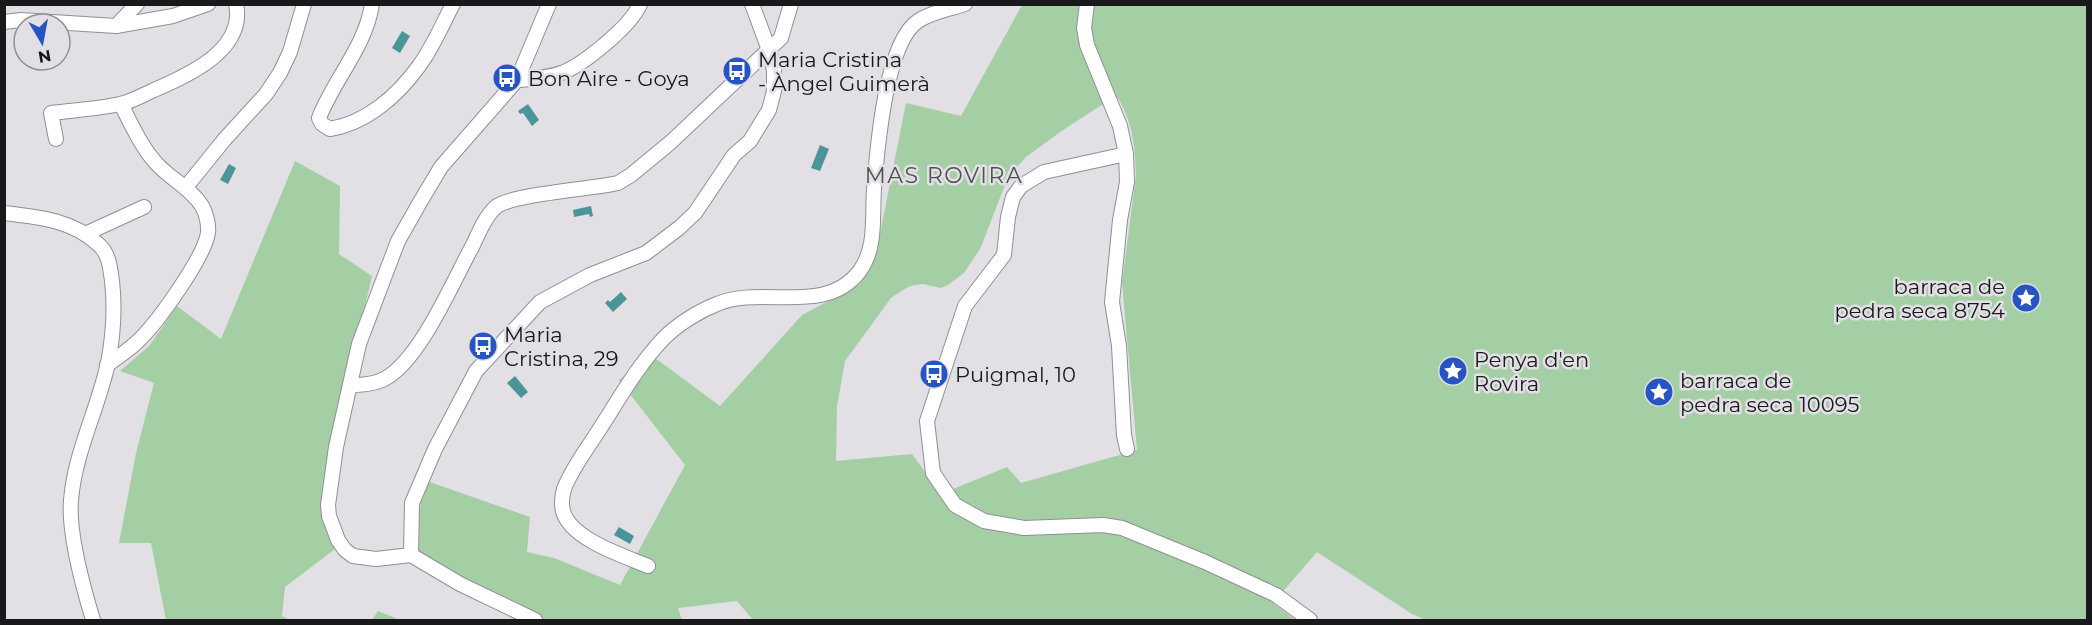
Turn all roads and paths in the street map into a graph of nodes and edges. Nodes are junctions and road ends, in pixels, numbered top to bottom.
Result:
1 (137, 4) edge
2 (208, 4) edge
3 (236, 4) edge
4 (304, 4) edge
5 (372, 4) edge
6 (453, 4) edge
7 (549, 4) edge
8 (640, 4) edge
9 (752, 4) edge
10 (791, 4) edge
11 (965, 4) edge
12 (1087, 4) edge
13 (4, 22) edge
14 (116, 26) junction
15 (769, 50) junction
16 (517, 80) junction
17 (121, 104) junction
18 (56, 139) dead end
19 (1126, 154) junction
20 (186, 187) junction
21 (144, 207) dead end
22 (4, 213) edge
23 (85, 234) junction
24 (107, 365) junction
25 (351, 385) junction
26 (1127, 449) dead end
27 (411, 555) junction
28 (648, 566) dead end
29 (93, 621) edge
30 (535, 621) edge
31 (1310, 621) edge

1 - 14 street
2 - 14 street
3 - 17 street
4 - 20 street
5 - 6 street
7 - 16 street
8 - 16 street
9 - 15 street
10 - 15 street
11 - 28 street
12 - 19 street
13 - 14 street
15 - 25 street
15 - 27 street
16 - 25 street
17 - 18 street
17 - 20 street
19 - 26 street
19 - 31 street
20 - 24 street
21 - 23 street
22 - 23 street
23 - 24 street
24 - 29 street
25 - 27 street
27 - 30 street

